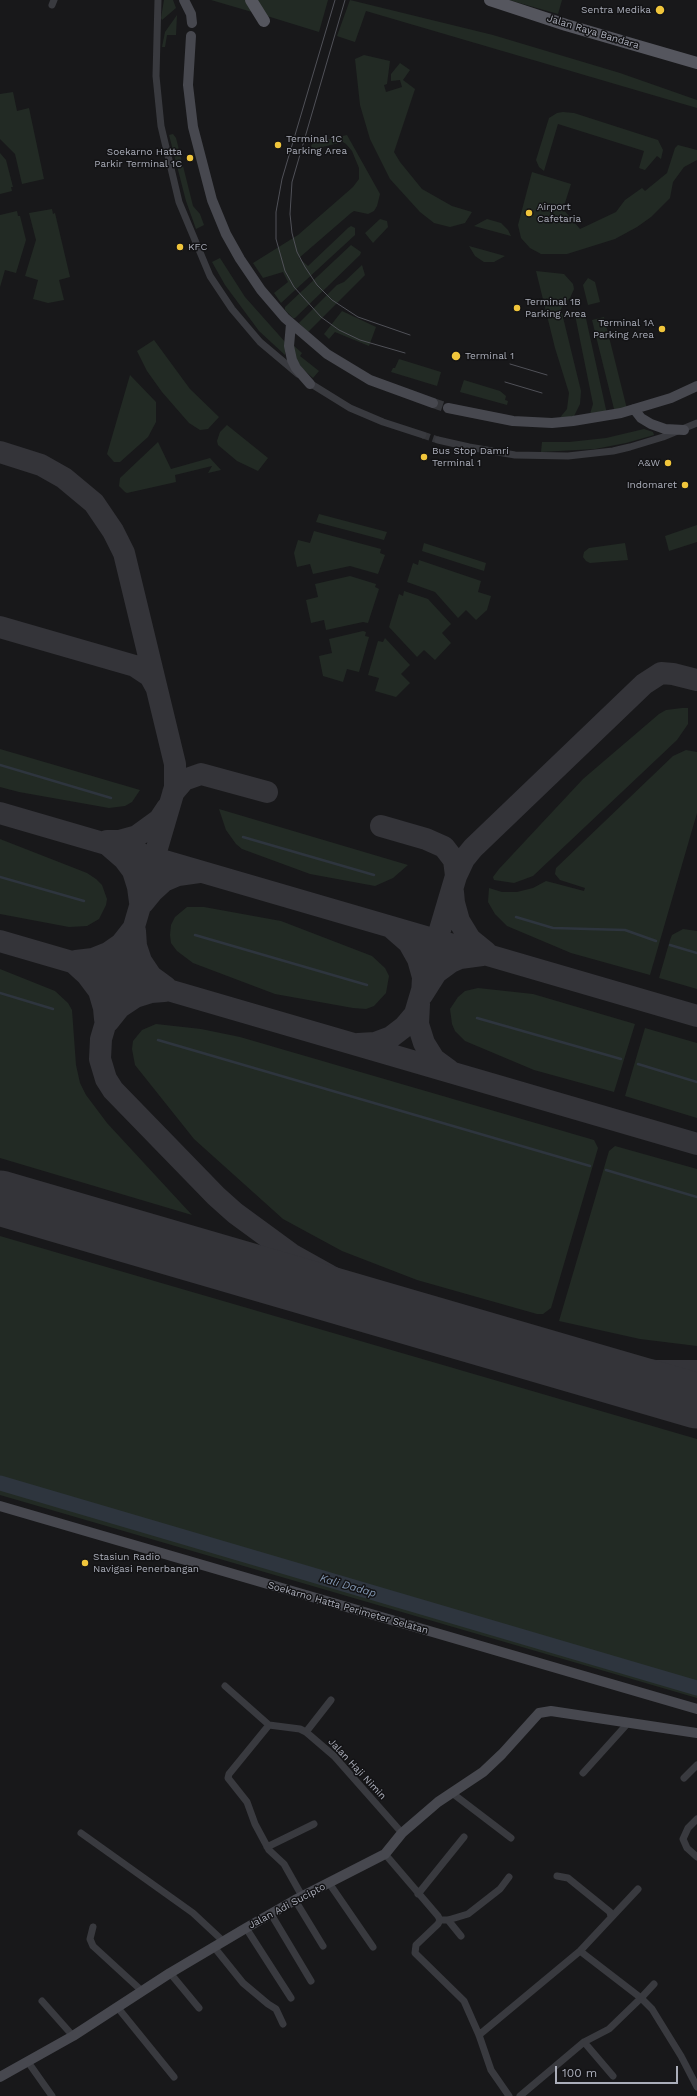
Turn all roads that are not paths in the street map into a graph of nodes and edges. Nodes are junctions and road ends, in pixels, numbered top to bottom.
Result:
1 (158, 0) edge
2 (184, 0) edge
3 (251, 0) edge
4 (490, 0) edge
5 (264, 21) dead end
6 (192, 23) dead end
7 (191, 36) dead end
8 (697, 63) edge
9 (291, 324) junction
10 (310, 384) junction
11 (697, 386) edge
12 (433, 403) tunnel mouth
13 (448, 408) tunnel mouth
14 (634, 409) junction
15 (697, 423) edge
16 (684, 430) junction
17 (423, 435) tunnel mouth
18 (438, 440) tunnel mouth
19 (0, 1506) edge
20 (225, 1686) dead end
21 (330, 1700) dead end
22 (697, 1709) edge
23 (629, 1722) junction
24 (269, 1725) junction
25 (306, 1732) junction
26 (697, 1733) edge
27 (697, 1764) edge
28 (583, 1773) dead end
29 (684, 1778) dead end
30 (452, 1793) junction
31 (697, 1819) edge
32 (314, 1824) dead end
33 (402, 1832) junction
34 (81, 1833) dead end
35 (464, 1837) dead end
36 (511, 1838) dead end
37 (267, 1847) junction
38 (385, 1854) junction
39 (697, 1857) edge
40 (557, 1876) dead end
41 (509, 1877) dead end
42 (329, 1883) junction
43 (638, 1888) dead end
44 (418, 1894) junction
45 (299, 1898) junction
46 (271, 1914) junction
47 (611, 1917) junction
48 (440, 1920) junction
49 (448, 1920) junction
50 (93, 1927) dead end
51 (246, 1928) junction
52 (461, 1936) dead end
53 (223, 1941) junction
54 (323, 1946) dead end
55 (214, 1947) junction
56 (373, 1947) dead end
57 (580, 1951) junction
58 (170, 1973) junction
59 (311, 1980) dead end
60 (654, 1984) dead end
61 (142, 1991) junction
62 (291, 1998) dead end
63 (641, 1998) junction
64 (42, 2001) dead end
65 (118, 2008) junction
66 (200, 2008) dead end
67 (283, 2024) dead end
68 (479, 2035) junction
69 (74, 2036) junction
70 (584, 2042) junction
71 (28, 2062) junction
72 (613, 2076) dead end
73 (0, 2077) edge
74 (174, 2077) dead end
75 (697, 2087) edge
76 (52, 2096) edge
77 (509, 2096) edge
78 (520, 2096) edge

1 - 10 street
2 - 6 street
3 - 5 main road
4 - 8 main road, Jalan Raya Bandara
7 - 9 street
9 - 10 street
9 - 12 street
10 - 17 street
11 - 14 street
13 - 14 street
14 - 16 street
15 - 16 street
16 - 18 street
19 - 22 street, Soekarno Hatta Perimeter Selatan
20 - 24 street
21 - 25 street
23 - 26 street
23 - 28 street
23 - 30 street, Jalan Adi Sucipto
24 - 25 street, Jalan Haji Nimin
24 - 37 street
25 - 33 street, Jalan Haji Nimin
27 - 29 street
30 - 33 street, Jalan Adi Sucipto
30 - 36 street
31 - 39 street
32 - 37 street
33 - 38 street, Jalan Adi Sucipto
34 - 53 street
35 - 44 street
37 - 45 street
38 - 42 street, Jalan Adi Sucipto
38 - 44 street
40 - 47 street
41 - 49 street
42 - 45 street, Jalan Adi Sucipto
42 - 56 street
43 - 47 street
44 - 48 street
45 - 46 street, Jalan Adi Sucipto
45 - 54 street
46 - 51 street, Jalan Adi Sucipto
46 - 59 street
47 - 57 street
48 - 49 street
48 - 68 street
49 - 52 street
50 - 61 street
51 - 53 street, Jalan Adi Sucipto
51 - 62 street
53 - 55 street, Jalan Adi Sucipto
55 - 58 street, Jalan Adi Sucipto
55 - 67 street
57 - 63 street
57 - 68 street
58 - 61 street, Jalan Adi Sucipto
58 - 66 street
60 - 63 street
61 - 65 street, Jalan Adi Sucipto
63 - 70 street
63 - 75 street
64 - 69 street
65 - 69 street, Jalan Adi Sucipto
65 - 74 street
68 - 77 street
69 - 71 street, Jalan Adi Sucipto
70 - 72 street
70 - 78 street
71 - 73 street, Jalan Adi Sucipto
71 - 76 street

